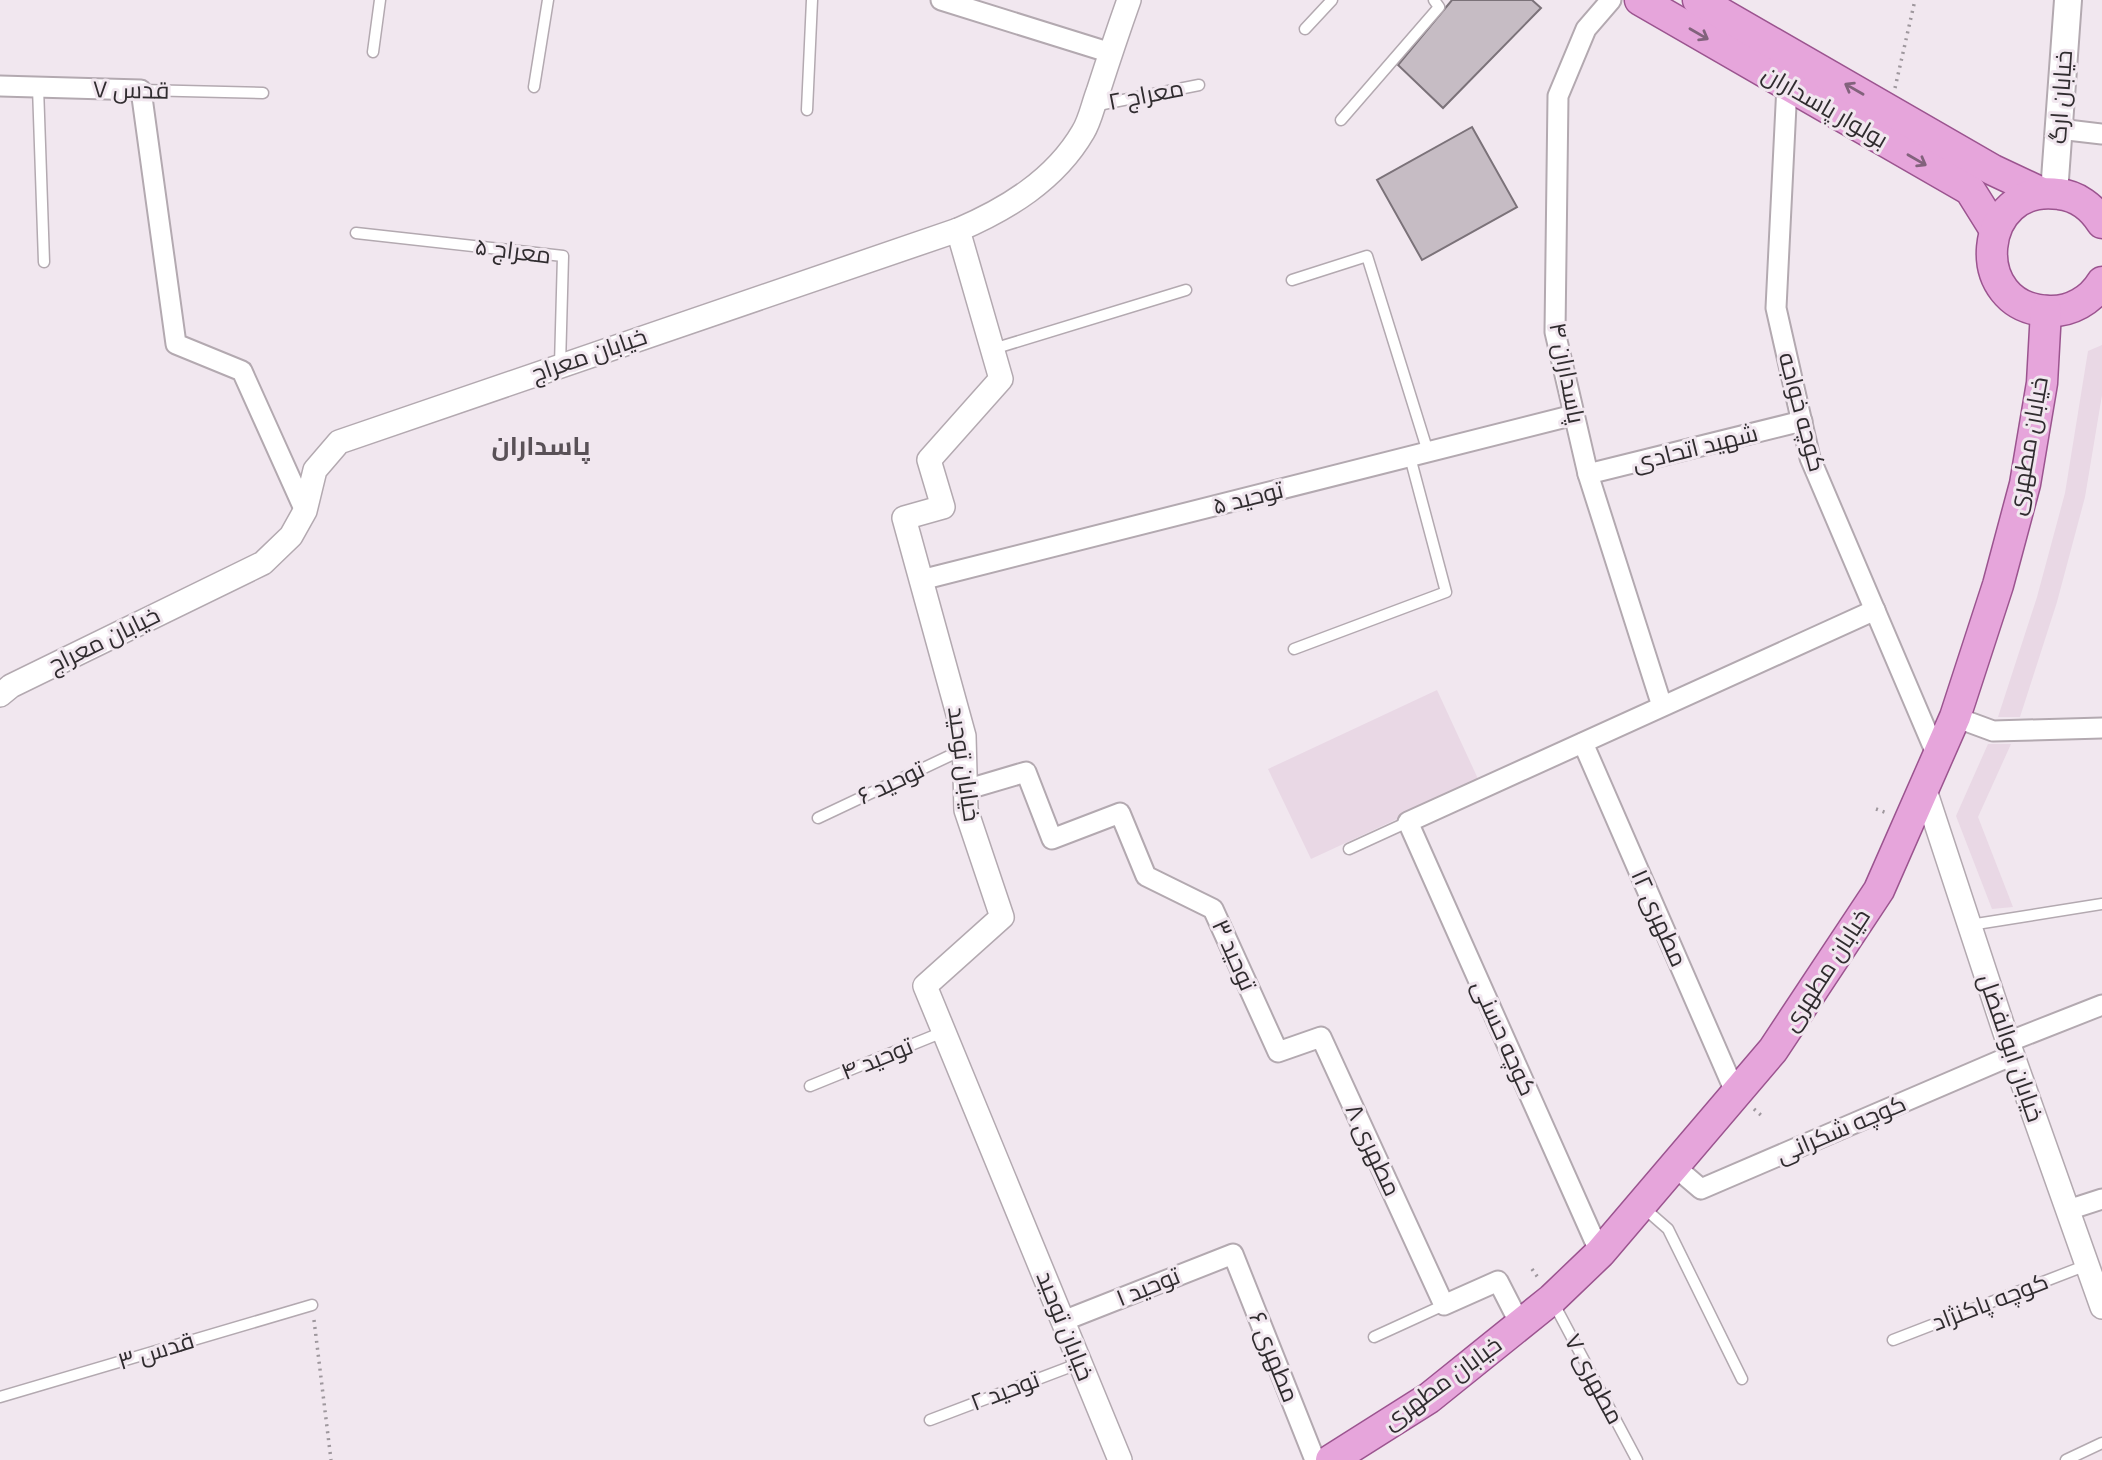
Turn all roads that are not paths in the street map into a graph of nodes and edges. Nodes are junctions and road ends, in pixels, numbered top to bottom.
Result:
1 (380, 0) edge
2 (548, 0) edge
3 (812, 0) edge
4 (941, 0) edge
5 (1129, 0) edge
6 (1332, 0) edge
7 (1434, 0) edge
8 (1611, 0) edge
9 (1640, 0) edge
10 (1698, 0) edge
11 (2068, 0) edge
12 (1305, 29) dead end
13 (373, 51) dead end
14 (1111, 52) junction
15 (1199, 85) dead end
16 (1787, 85) junction
17 (0, 86) edge
18 (38, 87) junction
19 (534, 87) dead end
20 (141, 90) junction
21 (263, 93) dead end
22 (1093, 106) junction
23 (807, 110) dead end
24 (1341, 120) dead end
25 (2059, 129) junction
26 (2102, 134) edge
27 (2048, 193) junction
28 (2102, 223) edge
29 (958, 230) junction
30 (1995, 230) junction
31 (356, 233) dead end
32 (44, 262) dead end
33 (1292, 280) dead end
34 (1186, 290) dead end
35 (2099, 291) edge
36 (2046, 312) junction
37 (992, 349) junction
38 (560, 365) junction
39 (1574, 415) junction
40 (1802, 421) junction
41 (1419, 454) junction
42 (1588, 474) junction
43 (305, 511) junction
44 (921, 580) junction
45 (1875, 610) junction
46 (1294, 649) dead end
47 (4, 687) edge
48 (1662, 706) junction
49 (1955, 716) junction
50 (2102, 728) edge
51 (1583, 743) junction
52 (965, 749) junction
53 (1938, 758) junction
54 (1924, 787) junction
55 (965, 790) junction
56 (818, 818) dead end
57 (1408, 822) junction
58 (1349, 849) dead end
59 (2102, 904) edge
60 (1970, 925) junction
61 (2102, 1005) edge
62 (944, 1031) junction
63 (2011, 1048) junction
64 (1278, 1052) joint
65 (810, 1086) dead end
66 (1736, 1094) junction
67 (1674, 1166) junction
68 (2102, 1199) edge
69 (1641, 1206) junction
70 (2068, 1210) junction
71 (1600, 1253) junction
72 (1233, 1254) joint
73 (2087, 1264) junction
74 (1552, 1299) junction
75 (312, 1305) road end
76 (1444, 1305) junction
77 (2102, 1307) edge
78 (1063, 1321) junction
79 (1520, 1324) junction
80 (1374, 1337) dead end
81 (1893, 1340) dead end
82 (1080, 1363) junction
83 (1742, 1379) dead end
84 (0, 1397) edge
85 (930, 1420) dead end
86 (2102, 1443) edge
87 (1120, 1460) edge
88 (1315, 1460) edge
89 (1331, 1460) edge
90 (1637, 1460) edge
91 (2066, 1460) edge

1 - 13 lane
2 - 19 lane
3 - 23 lane
4 - 14 street
5 - 14 street, خیابان معراج
6 - 12 lane
7 - 24 lane
8 - 39 street, پاسداران ۴
9 -> 16 main road, بولوار پاسداران
27 -> 10 main road, بولوار پاسداران
11 - 25 main road, خیابان ارگ
14 - 22 street, خیابان معراج
15 - 22 lane, معراج ۲
16 -> 30 main road, بولوار پاسداران
16 - 40 street, کوچه خواجه
17 - 18 street, قدس ۷
18 - 20 street, قدس ۷
18 - 32 lane
20 - 21 lane, قدس ۷
20 - 43 street
22 - 29 street, خیابان معراج
25 - 26 street
25 - 27 main road, خیابان ارگ
27 - 28 main road, بولوار پاسداران
27 - 30 main road
29 - 37 street, خیابان توحید
29 - 38 street, خیابان معراج
30 - 36 main road
31 - 38 lane, معراج ۵
33 - 41 lane
34 - 37 lane
35 - 36 main road
36 - 49 main road, خیابان مطهری
37 - 44 street, خیابان توحید
38 - 43 street, خیابان معراج
39 - 41 street, توحید ۵
39 - 42 street, پاسداران ۴
40 - 42 street, شهید اتحادی
40 - 45 street, کوچه خواجه
41 - 44 street, توحید ۵
41 - 46 lane
42 - 48 street, پاسداران ۴
43 - 47 street, خیابان معراج
44 - 52 street, خیابان توحید
45 - 48 street
45 - 53 street, کوچه خواجه
48 - 51 street
49 - 50 street
49 - 53 main road, خیابان مطهری
51 - 57 street
51 - 66 street, مطهری ۱۲
52 - 55 street, خیابان توحید
52 - 56 lane, توحید ۶
53 - 54 main road, خیابان مطهری
54 - 60 street, خیابان ابوالفضل
54 - 66 main road, خیابان مطهری
55 - 62 street, خیابان توحید
55 - 64 street, توحید ۳
57 - 58 lane
57 - 71 street, کوچه حسنی
59 - 60 lane
60 - 63 street, خیابان ابوالفضل
61 - 63 street
62 - 65 lane, توحید ۴
62 - 78 street, خیابان توحید
63 - 67 street, کوچه شکرانی
63 - 70 street, خیابان ابوالفضل
64 - 76 street, مطهری ۸
66 - 67 main road, خیابان مطهری
67 - 69 main road, خیابان مطهری
68 - 70 street
69 - 71 main road, خیابان مطهری
69 - 83 lane
70 - 73 street, خیابان ابوالفضل
71 - 74 main road, خیابان مطهری
72 - 78 street, توحید ۱
72 - 88 street, مطهری ۶
73 - 77 street, خیابان ابوالفضل
73 - 81 lane, کوچه پاکنژاد
74 - 79 main road, خیابان مطهری
74 - 90 lane, مطهری ۷
75 - 84 lane, قدس ۳
76 - 79 street
76 - 80 lane
78 - 82 street, خیابان توحید
79 - 89 main road, خیابان مطهری
82 - 85 lane, توحید ۲
82 - 87 street, خیابان توحید
86 - 91 lane

